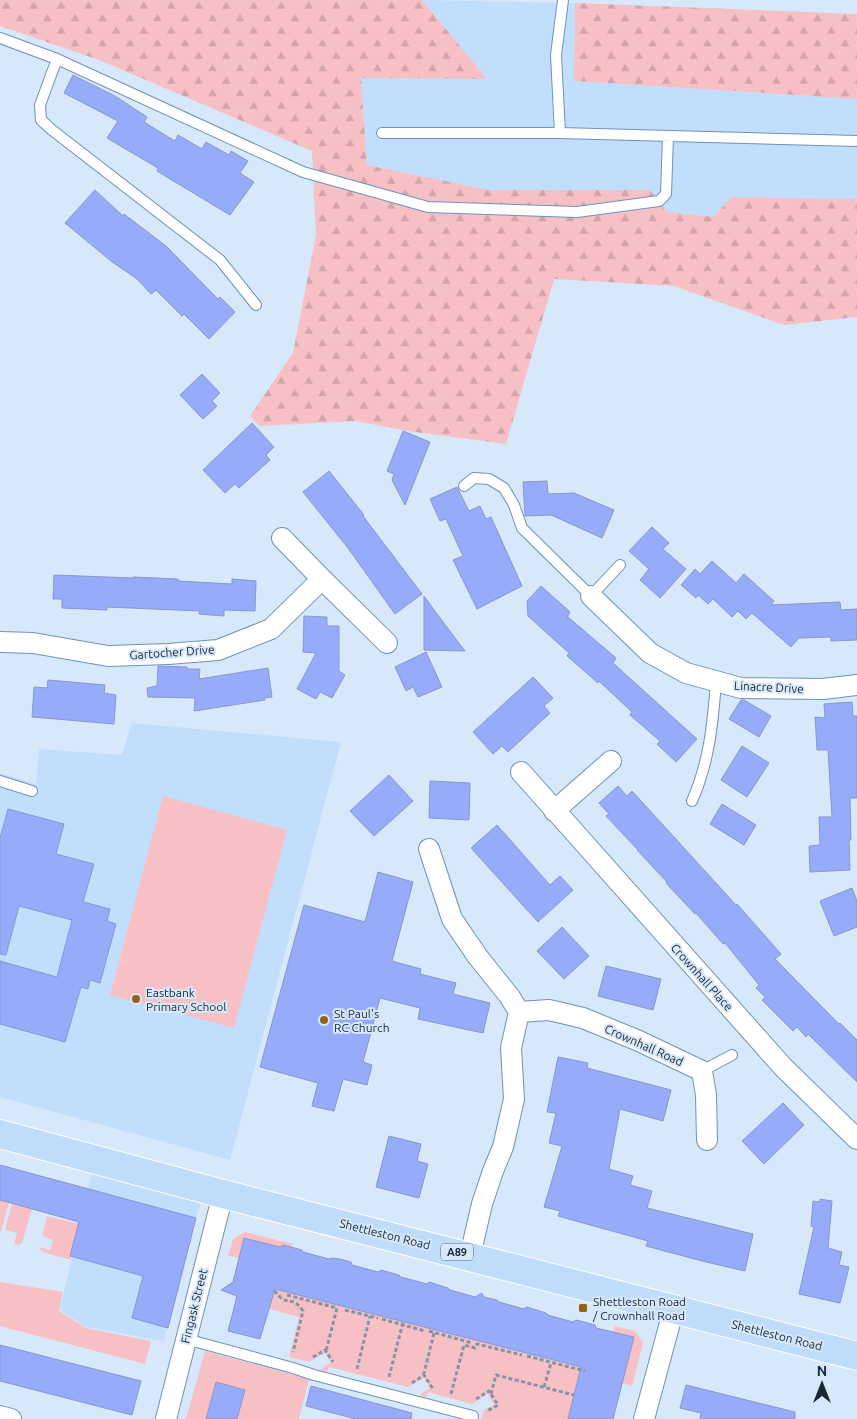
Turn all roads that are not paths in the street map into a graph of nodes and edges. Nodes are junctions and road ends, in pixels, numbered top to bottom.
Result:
1 (563, 0) edge
2 (0, 38) edge
3 (57, 59) junction
4 (382, 133) dead end
5 (560, 133) junction
6 (668, 136) junction
7 (857, 141) edge
8 (256, 305) dead end
9 (464, 486) dead end
10 (282, 538) dead end
11 (620, 565) dead end
12 (322, 579) junction
13 (590, 596) junction
14 (0, 642) edge
15 (387, 643) dead end
16 (716, 681) junction
17 (857, 685) edge
18 (611, 761) dead end
19 (521, 772) dead end
20 (0, 782) edge
21 (32, 791) dead end
22 (692, 801) dead end
23 (554, 811) junction
24 (429, 849) dead end
25 (518, 1012) junction
26 (732, 1055) dead end
27 (702, 1071) junction
28 (0, 1134) edge
29 (857, 1139) edge
30 (707, 1140) dead end
31 (223, 1194) junction
32 (470, 1256) junction
33 (674, 1308) junction
34 (186, 1340) junction
35 (857, 1356) edge
36 (0, 1416) edge
37 (473, 1416) dead end
38 (11, 1419) edge
39 (166, 1419) edge
40 (644, 1419) edge

1 - 5 lane
2 - 3 lane
3 - 6 lane
3 - 8 lane
4 - 5 lane
5 - 6 lane
6 - 7 lane
9 - 13 lane
10 - 12 street
11 - 13 lane
12 - 14 street, Gartocher Drive
12 - 15 street
13 - 16 street, Linacre Drive
16 - 17 street, Linacre Drive
16 - 22 lane
18 - 23 street
19 - 23 street, Crownhall Place
20 - 21 lane
23 - 29 street, Crownhall Place
24 - 25 street
25 - 27 street, Crownhall Road
25 - 32 street
26 - 27 lane
27 - 30 street
28 - 31 main road, Shettleston Road / A89
31 - 32 main road, Shettleston Road / A89
31 - 34 street, Fingask Street
32 - 33 main road, Shettleston Road / A89
33 - 35 main road, Shettleston Road / A89
33 - 40 street
34 - 37 lane
34 - 39 street, Fingask Street
36 - 38 street

